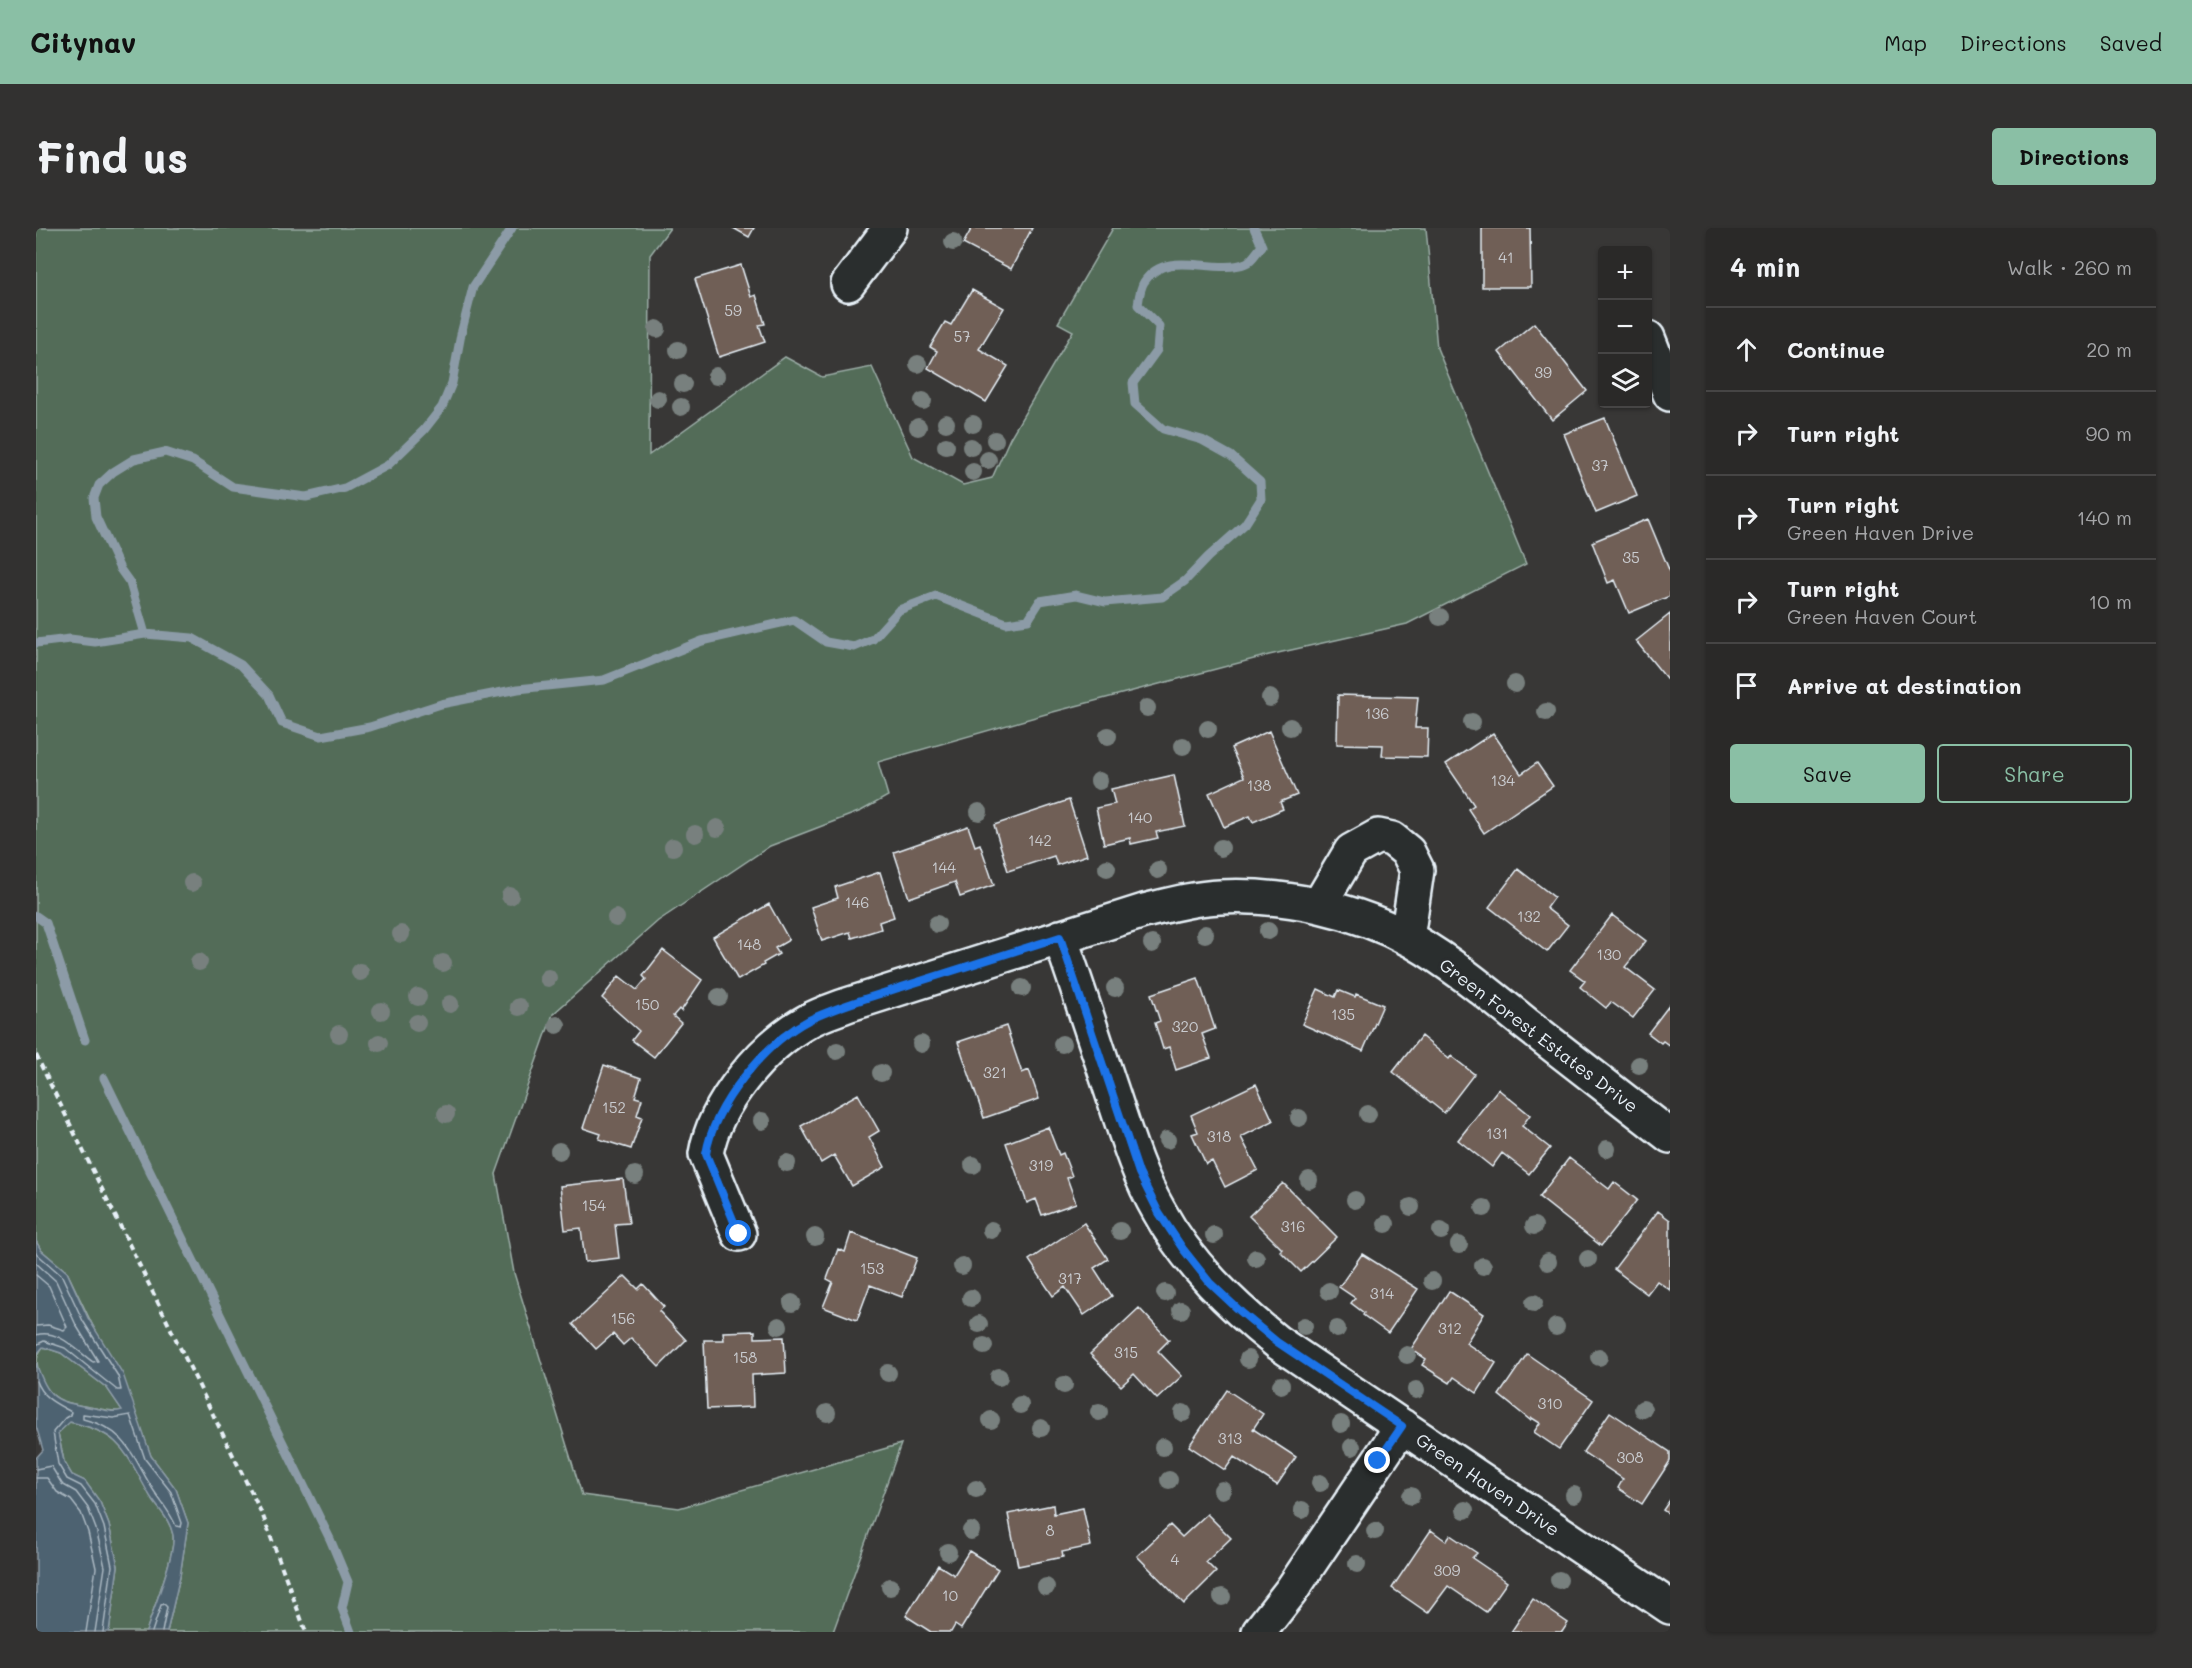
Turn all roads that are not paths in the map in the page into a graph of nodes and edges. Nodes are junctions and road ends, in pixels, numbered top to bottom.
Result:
1 (890, 228) edge
2 (848, 284) dead end
3 (1652, 350) edge
4 (1670, 394) edge
5 (1319, 905) junction
6 (1060, 937) junction
7 (1407, 938) junction
8 (1670, 1136) edge
9 (739, 1234) dead end
10 (1402, 1426) junction
11 (1670, 1607) edge
12 (1259, 1632) edge

1 - 2 street
3 - 4 street
5 - 6 street, Green Forest Estates Drive
5 - 7 street, Green Forest Estates Drive
5 - 7 street
6 - 9 street, Green Forest Estates Drive
6 - 10 street, Green Haven Drive
7 - 8 street, Green Forest Estates Drive
10 - 11 street, Green Haven Drive
10 - 12 street

